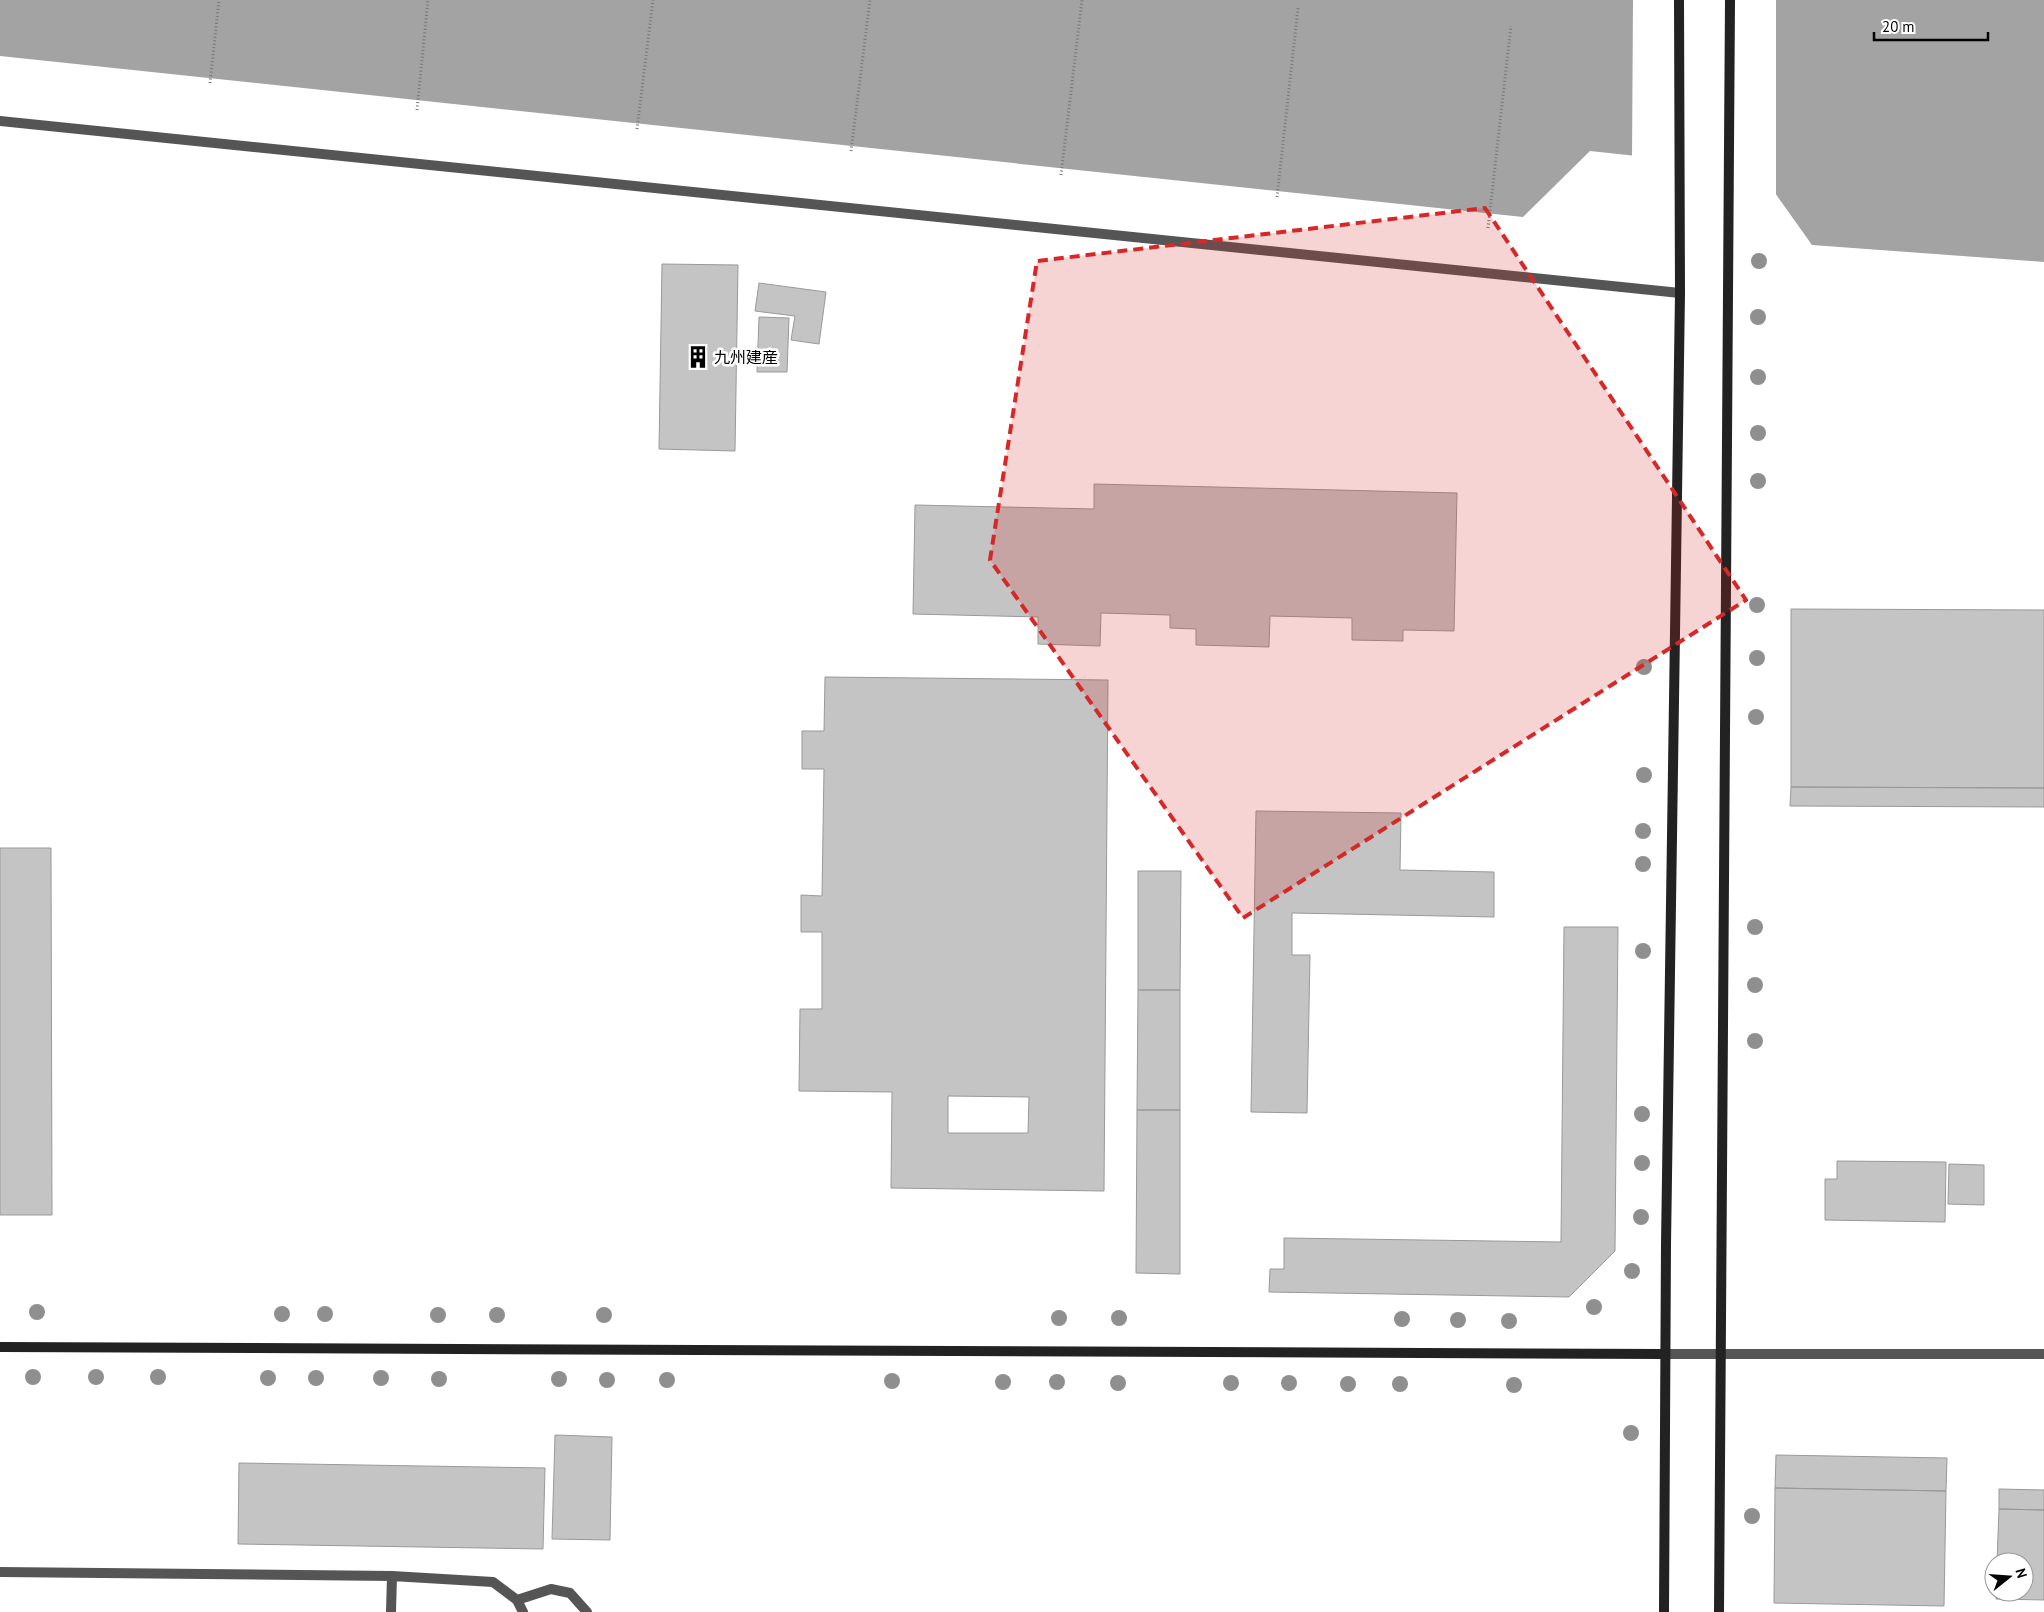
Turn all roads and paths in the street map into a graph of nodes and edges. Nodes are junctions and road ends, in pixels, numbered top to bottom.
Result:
1 (219, 0) edge
2 (428, 0) edge
3 (654, 0) edge
4 (870, 0) edge
5 (1082, 0) edge
6 (1679, 0) edge
7 (1730, 0) edge
8 (1298, 8) dead end
9 (1511, 26) dead end
10 (210, 83) dead end
11 (417, 110) dead end
12 (0, 121) edge
13 (637, 129) dead end
14 (851, 151) dead end
15 (1061, 175) dead end
16 (1277, 198) dead end
17 (1488, 228) dead end
18 (1680, 292) junction
19 (0, 1347) edge
20 (1665, 1354) junction
21 (1722, 1354) junction
22 (2044, 1354) edge
23 (0, 1572) edge
24 (392, 1576) junction
25 (517, 1600) junction
26 (391, 1612) edge
27 (523, 1612) edge
28 (588, 1612) edge
29 (1664, 1612) edge
30 (1719, 1612) edge

1 - 10 path
2 - 11 path
3 - 13 path
4 - 14 path
5 - 15 path
6 - 18 street
7 - 21 street
8 - 16 path
9 - 17 path
12 - 18 street
18 - 20 street
19 - 20 street
20 - 21 street
20 - 29 street
21 - 22 street
21 - 30 street
23 - 24 street
24 - 25 street
24 - 26 street
25 - 27 street
25 - 28 street

